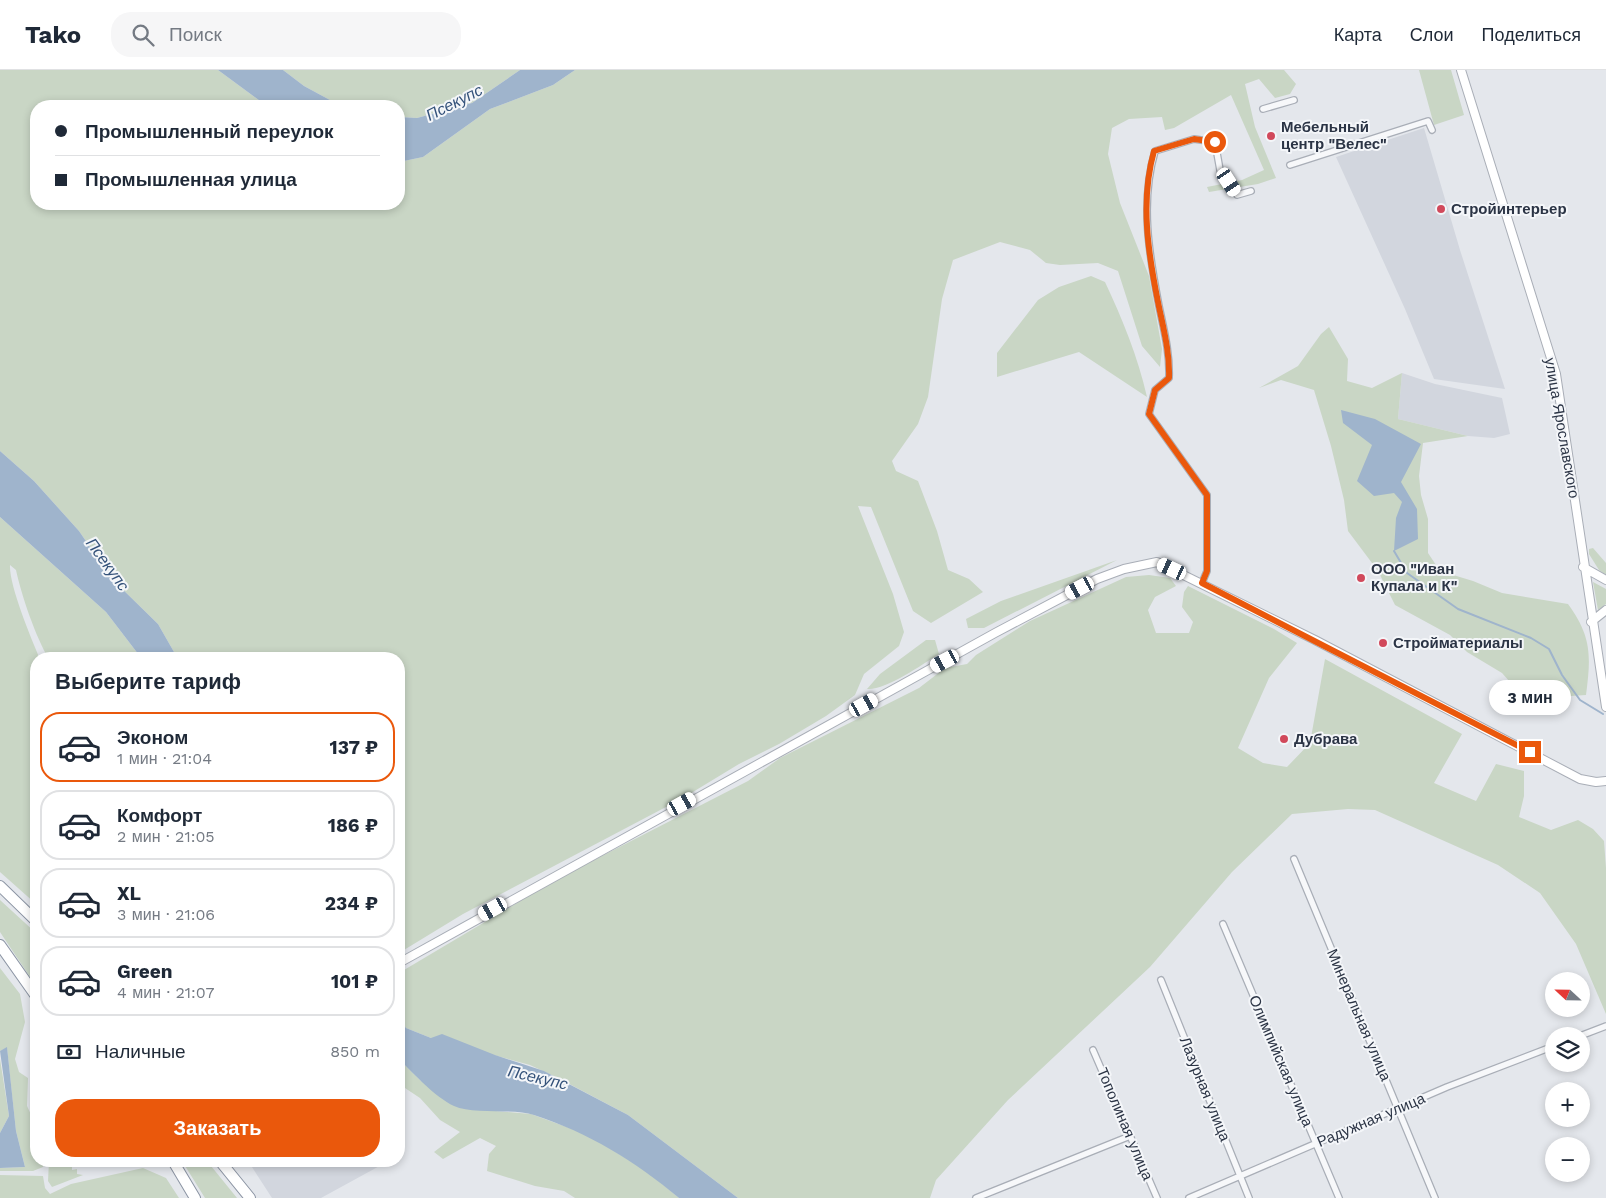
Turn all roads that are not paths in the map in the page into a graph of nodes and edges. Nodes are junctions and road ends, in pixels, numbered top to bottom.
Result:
1 (1460, 70) edge
2 (1294, 100) dead end
3 (1263, 109) dead end
4 (1432, 130) dead end
5 (1290, 165) dead end
6 (1251, 191) dead end
7 (1583, 567) junction
8 (1606, 580) edge
9 (1202, 583) junction
10 (1606, 610) edge
11 (1592, 622) junction
12 (1606, 707) edge
13 (1606, 781) edge
14 (1294, 859) dead end
15 (0, 886) edge
16 (30, 916) edge
17 (1223, 924) dead end
18 (0, 945) edge
19 (405, 959) edge
20 (1161, 980) dead end
21 (30, 988) edge
22 (1606, 1026) edge
23 (1590, 1032) edge
24 (1545, 1049) edge
25 (1093, 1050) dead end
26 (1398, 1109) junction
27 (1130, 1136) junction
28 (1316, 1142) junction
29 (177, 1167) edge
30 (225, 1167) edge
31 (1240, 1176) junction
32 (195, 1198) edge
33 (250, 1198) edge
34 (976, 1198) edge
35 (1157, 1198) edge
36 (1190, 1198) edge
37 (1249, 1198) edge
38 (1339, 1198) edge
39 (1435, 1198) edge

1 - 7 main road, улица Ярославского
2 - 3 street
4 - 5 street
6 - 9 street
7 - 8 main road
7 - 11 main road, улица Ярославского
9 - 13 main road
9 - 19 main road
10 - 11 main road
11 - 12 main road, улица Ярославского
14 - 26 street, Минеральная улица
15 - 16 highway
17 - 28 street, Олимпийская улица
18 - 21 highway
20 - 31 street, Лазурная улица
22 - 23 street
24 - 26 street, Радужная улица
25 - 27 street, Тополиная улица
26 - 28 street, Радужная улица
26 - 39 street, Минеральная улица
27 - 34 street
27 - 35 street, Тополиная улица
28 - 31 street, Радужная улица
28 - 38 street, Олимпийская улица
29 - 32 highway
30 - 33 highway
31 - 36 street, Радужная улица
31 - 37 street, Лазурная улица

